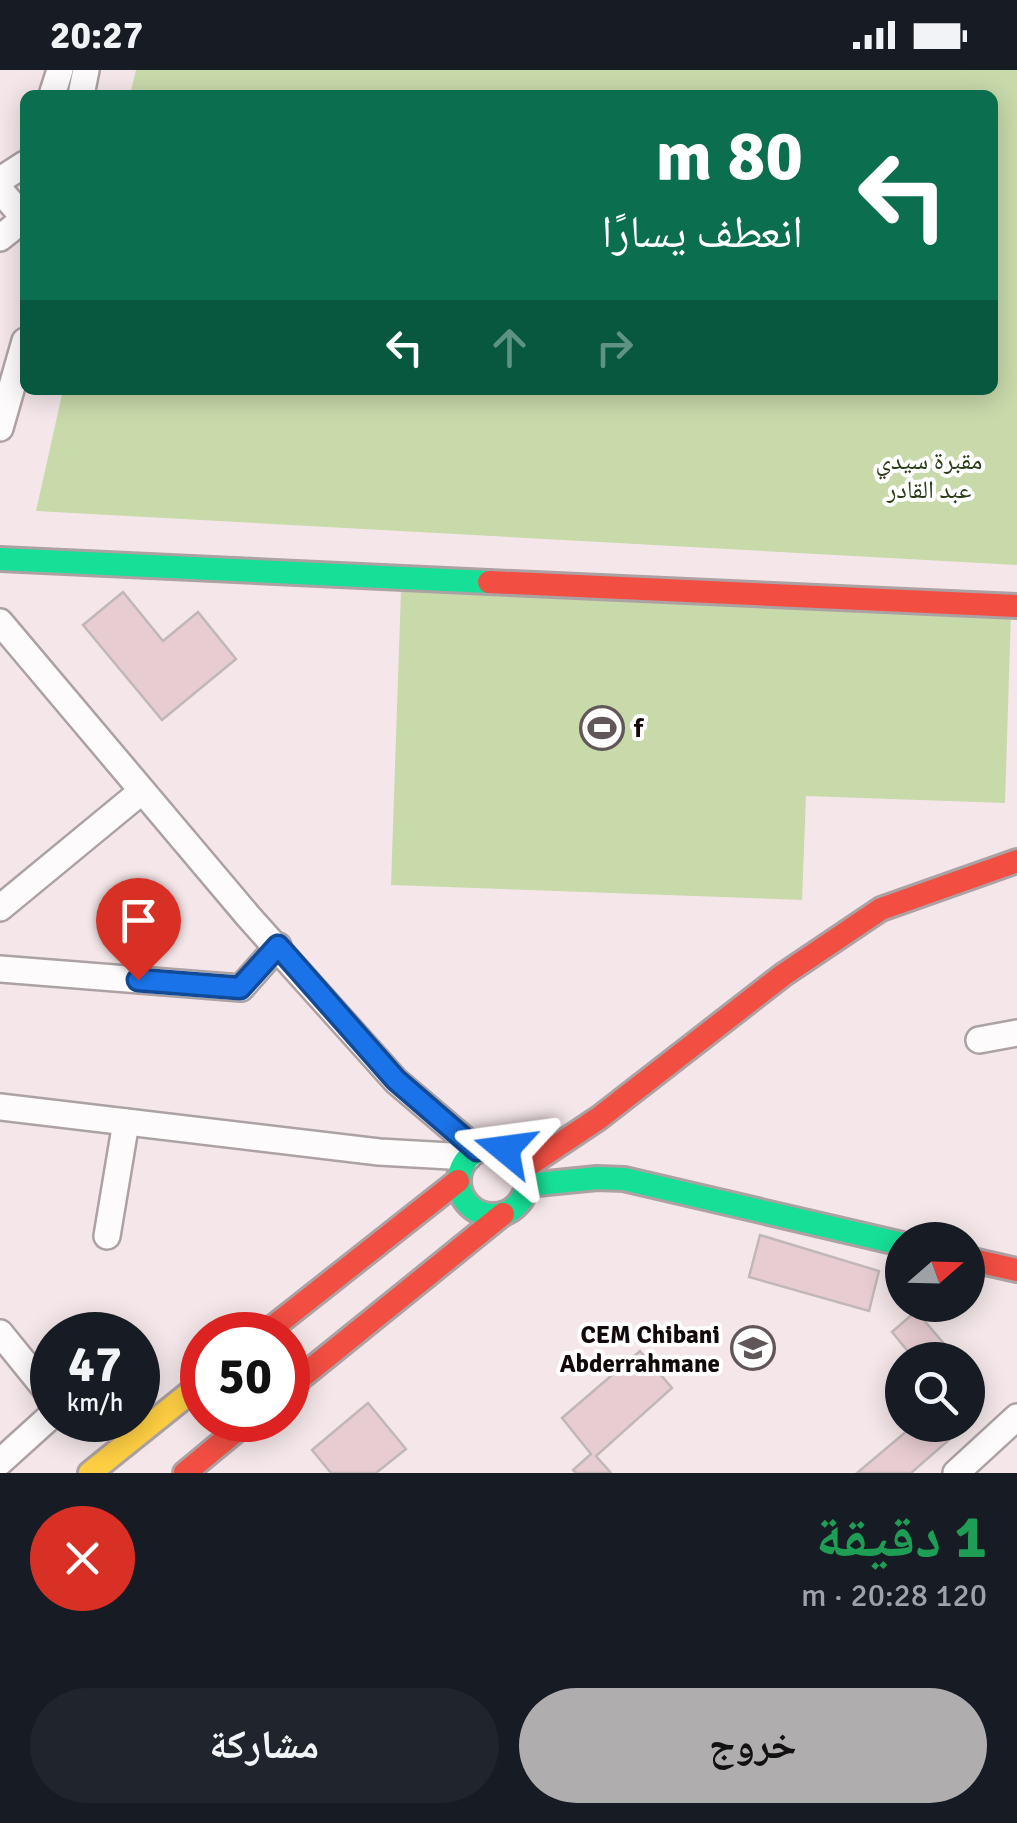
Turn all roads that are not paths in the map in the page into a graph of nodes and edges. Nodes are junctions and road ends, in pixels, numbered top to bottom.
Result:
1 (0, 190) edge
2 (20, 212) edge
3 (20, 222) edge
4 (0, 238) edge
5 (20, 359) edge
6 (0, 428) edge
7 (0, 558) edge
8 (1017, 606) edge
9 (0, 622) edge
10 (142, 791) junction
11 (1017, 861) edge
12 (0, 908) edge
13 (278, 946) junction
14 (0, 968) edge
15 (1017, 1033) edge
16 (979, 1040) dead end
17 (0, 1106) edge
18 (126, 1122) junction
19 (468, 1162) junction
20 (526, 1177) junction
21 (504, 1214) junction
22 (106, 1236) dead end
23 (885, 1240) edge
24 (985, 1263) edge
25 (1017, 1270) edge
26 (290, 1312) edge
27 (0, 1333) edge
28 (30, 1370) edge
29 (310, 1370) edge
30 (180, 1401) edge
31 (1017, 1417) edge
32 (30, 1435) edge
33 (222, 1442) edge
34 (0, 1462) edge
35 (90, 1473) edge
36 (185, 1473) edge
37 (956, 1473) edge

1 - 2 street
3 - 4 street
5 - 6 street
7 - 8 main road
9 - 10 street
10 - 12 street
10 - 13 street
11 - 20 main road
13 - 14 street
13 - 19 street
15 - 16 street
17 - 18 street
18 - 19 street
18 - 22 street
19 - 20 main road
19 - 21 main road
19 - 26 main road
20 - 21 main road
20 - 23 main road
21 - 29 main road
24 - 25 main road
27 - 28 street
30 - 35 main road
31 - 37 street
32 - 34 street
33 - 36 main road

